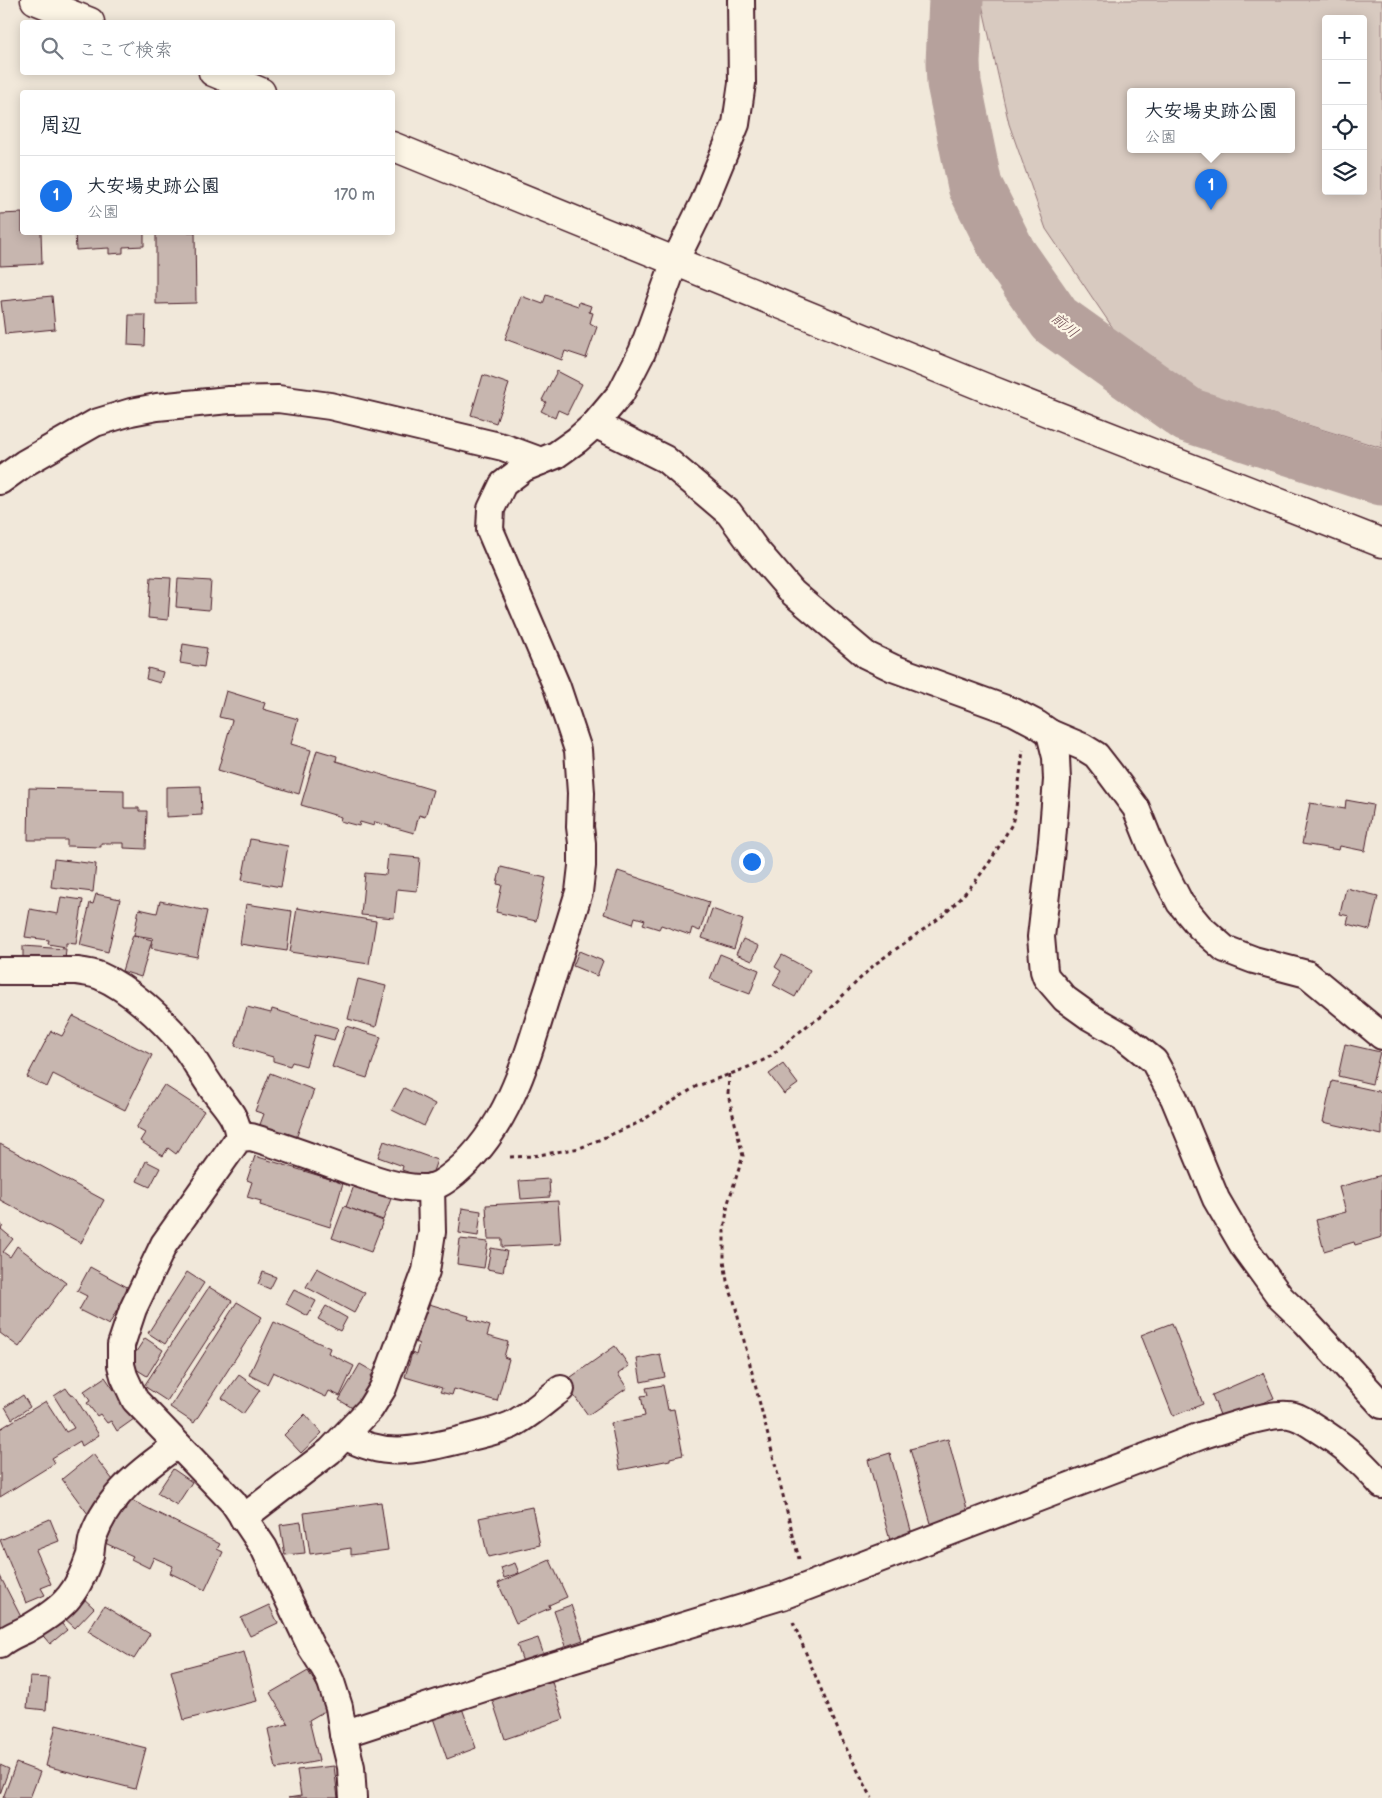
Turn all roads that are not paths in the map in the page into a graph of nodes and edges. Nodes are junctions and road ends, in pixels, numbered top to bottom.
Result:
1 (35, 0) edge
2 (741, 0) edge
3 (85, 20) edge
4 (220, 75) edge
5 (257, 90) edge
6 (395, 147) edge
7 (675, 261) junction
8 (595, 424) junction
9 (541, 461) junction
10 (0, 481) edge
11 (1382, 543) edge
12 (1050, 733) junction
13 (0, 971) edge
14 (1382, 1036) edge
15 (239, 1138) junction
16 (430, 1187) junction
17 (561, 1389) dead end
18 (1382, 1405) edge
19 (345, 1436) junction
20 (177, 1445) junction
21 (1382, 1485) edge
22 (243, 1518) junction
23 (0, 1644) edge
24 (343, 1734) junction
25 (353, 1798) edge

1 - 3 street
2 - 7 street
4 - 5 street
6 - 7 street
7 - 8 street
7 - 11 street
8 - 9 street
8 - 12 street
9 - 10 street
9 - 16 street
12 - 14 street
12 - 18 street
13 - 15 street
15 - 16 street
15 - 20 street
16 - 19 street
17 - 19 street
19 - 22 street
20 - 22 street
20 - 23 street
21 - 24 street
22 - 24 street
24 - 25 street

